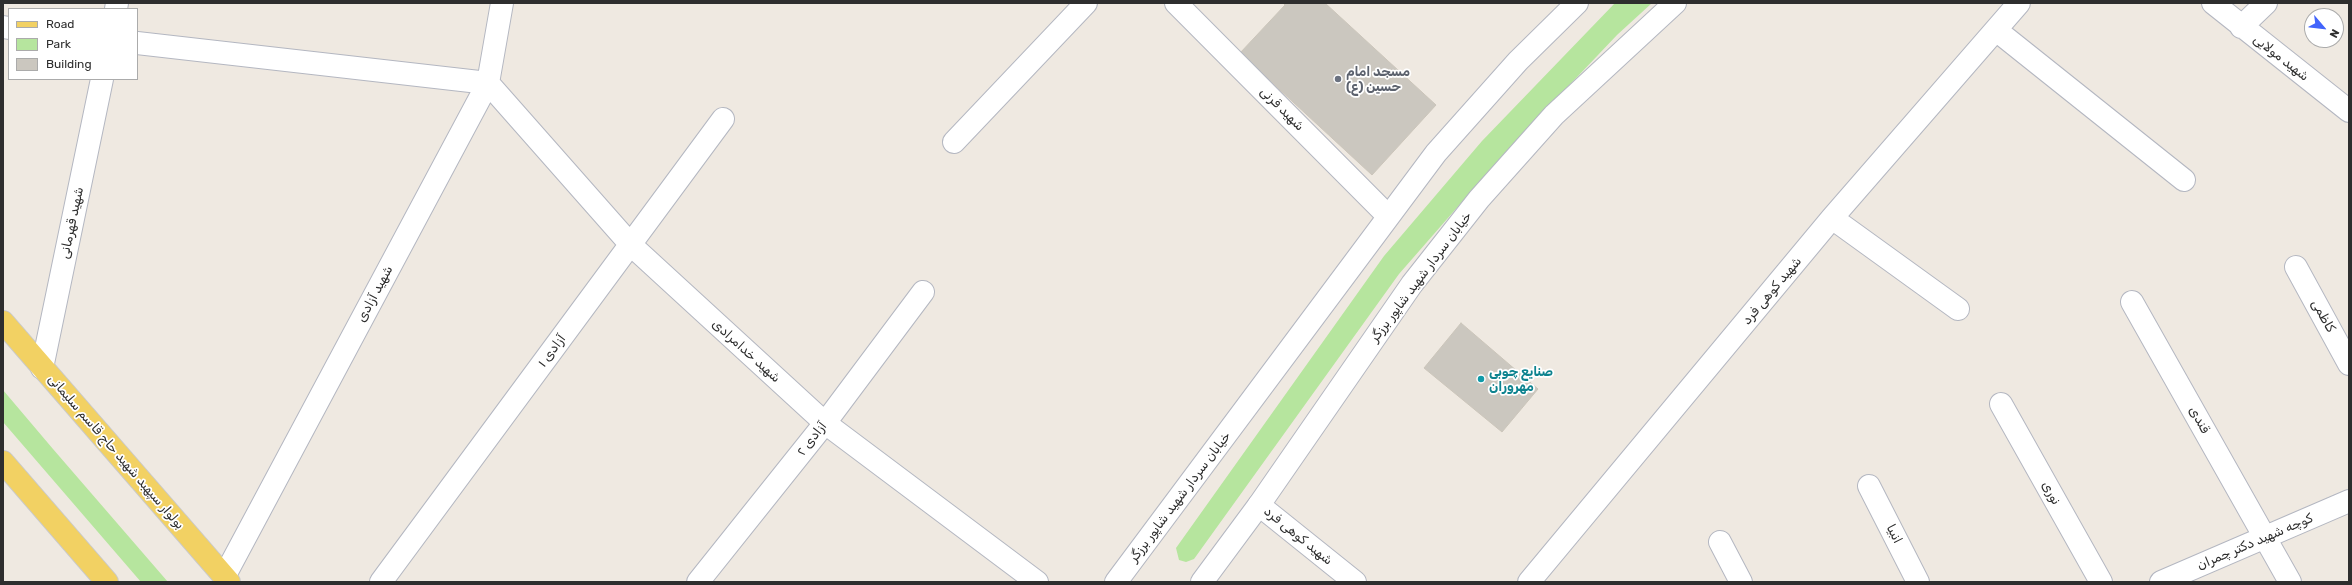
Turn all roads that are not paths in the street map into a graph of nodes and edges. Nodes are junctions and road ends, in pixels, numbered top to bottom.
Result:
1 (502, 3) edge
2 (1086, 3) edge
3 (1176, 3) edge
4 (1577, 3) edge
5 (1675, 3) edge
6 (2019, 3) edge
7 (2214, 3) edge
8 (2266, 3) edge
9 (2241, 27) junction
10 (1996, 30) junction
11 (138, 43) edge
12 (102, 80) edge
13 (488, 83) junction
14 (2349, 111) edge
15 (723, 119) dead end
16 (954, 142) dead end
17 (2184, 180) dead end
18 (1388, 216) junction
19 (1832, 218) junction
20 (631, 245) junction
21 (2296, 268) dead end
22 (923, 292) dead end
23 (2132, 302) dead end
24 (1958, 309) dead end
25 (3, 322) edge
26 (2349, 364) edge
27 (42, 368) junction
28 (2001, 404) dead end
29 (825, 423) junction
30 (3, 462) edge
31 (1869, 486) dead end
32 (2349, 501) edge
33 (1259, 505) junction
34 (2266, 538) junction
35 (1720, 542) dead end
36 (226, 579) edge
37 (107, 582) edge
38 (381, 582) edge
39 (698, 582) edge
40 (1037, 582) edge
41 (1116, 582) edge
42 (1202, 582) edge
43 (1355, 582) edge
44 (1529, 582) edge
45 (1741, 582) edge
46 (1918, 582) edge
47 (2101, 582) edge
48 (2161, 582) edge
49 (2290, 582) edge

1 - 13 street, شهید آزادی
2 - 16 street
3 - 18 street, شهید قرنی
4 - 18 street, خیابان سردار شهید شاپور برزگر
5 - 33 street, خیابان سردار شهید شاپور برزگر
6 - 10 street, شهید کوهی فرد
7 - 9 street, شهید مولایی
8 - 9 street
9 - 14 street, شهید مولایی
10 - 17 street
10 - 19 street, شهید کوهی فرد
11 - 13 street
12 - 27 street, شهید قهرمانی
13 - 20 street, شهید خدامرادی
13 - 36 street, شهید آزادی
15 - 20 street, آزادی ۱
18 - 41 street, خیابان سردار شهید شاپور برزگر
19 - 24 street
19 - 44 street, شهید کوهی فرد
20 - 29 street, شهید خدامرادی
20 - 38 street, آزادی ۱
21 - 26 street, کاظمی
22 - 29 street, آزادی ۲
23 - 34 street, قندی
25 - 27 main road, بولوار سپهبد شهید حاج قاسم سلیمانی
27 - 36 main road, بولوار سپهبد شهید حاج قاسم سلیمانی
28 - 47 street, نوری
29 - 39 street, آزادی ۲
29 - 40 street, شهید خدامرادی
30 - 37 main road
31 - 46 street, انبیا
32 - 34 street, کوچه شهید دکتر چمران
33 - 42 street, خیابان سردار شهید شاپور برزگر
33 - 43 street, شهید کوهی فرد
34 - 48 street, کوچه شهید دکتر چمران
34 - 49 street, قندی
35 - 45 street

